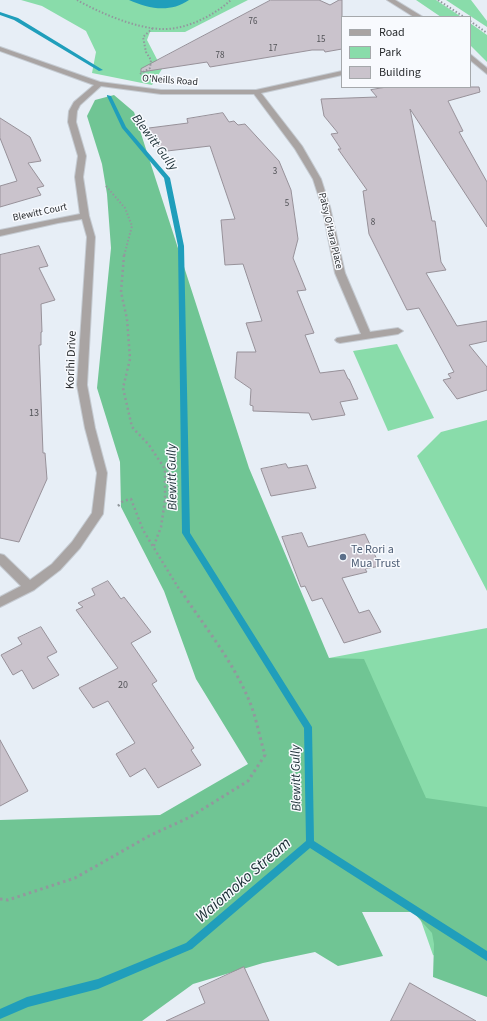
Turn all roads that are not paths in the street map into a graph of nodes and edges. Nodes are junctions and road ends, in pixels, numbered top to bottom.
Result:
1 (390, 0) edge
2 (417, 16) edge
3 (0, 49) edge
4 (471, 57) edge
5 (487, 72) edge
6 (341, 73) edge
7 (99, 84) junction
8 (256, 92) junction
9 (85, 216) junction
10 (0, 234) edge
11 (398, 331) dead end
12 (367, 336) junction
13 (340, 340) dead end
14 (0, 558) edge
15 (30, 587) junction
16 (0, 602) edge

1 - 2 street
3 - 7 street, O'Neills Road
4 - 5 street
6 - 8 street, O'Neills Road
7 - 8 street, O'Neills Road
7 - 9 street, Korihi Drive
8 - 12 street, Patsy O'Hara Place
9 - 10 street, Blewitt Court
9 - 15 street, Korihi Drive
11 - 12 street
12 - 13 street
14 - 15 street
15 - 16 street, Korihi Drive

